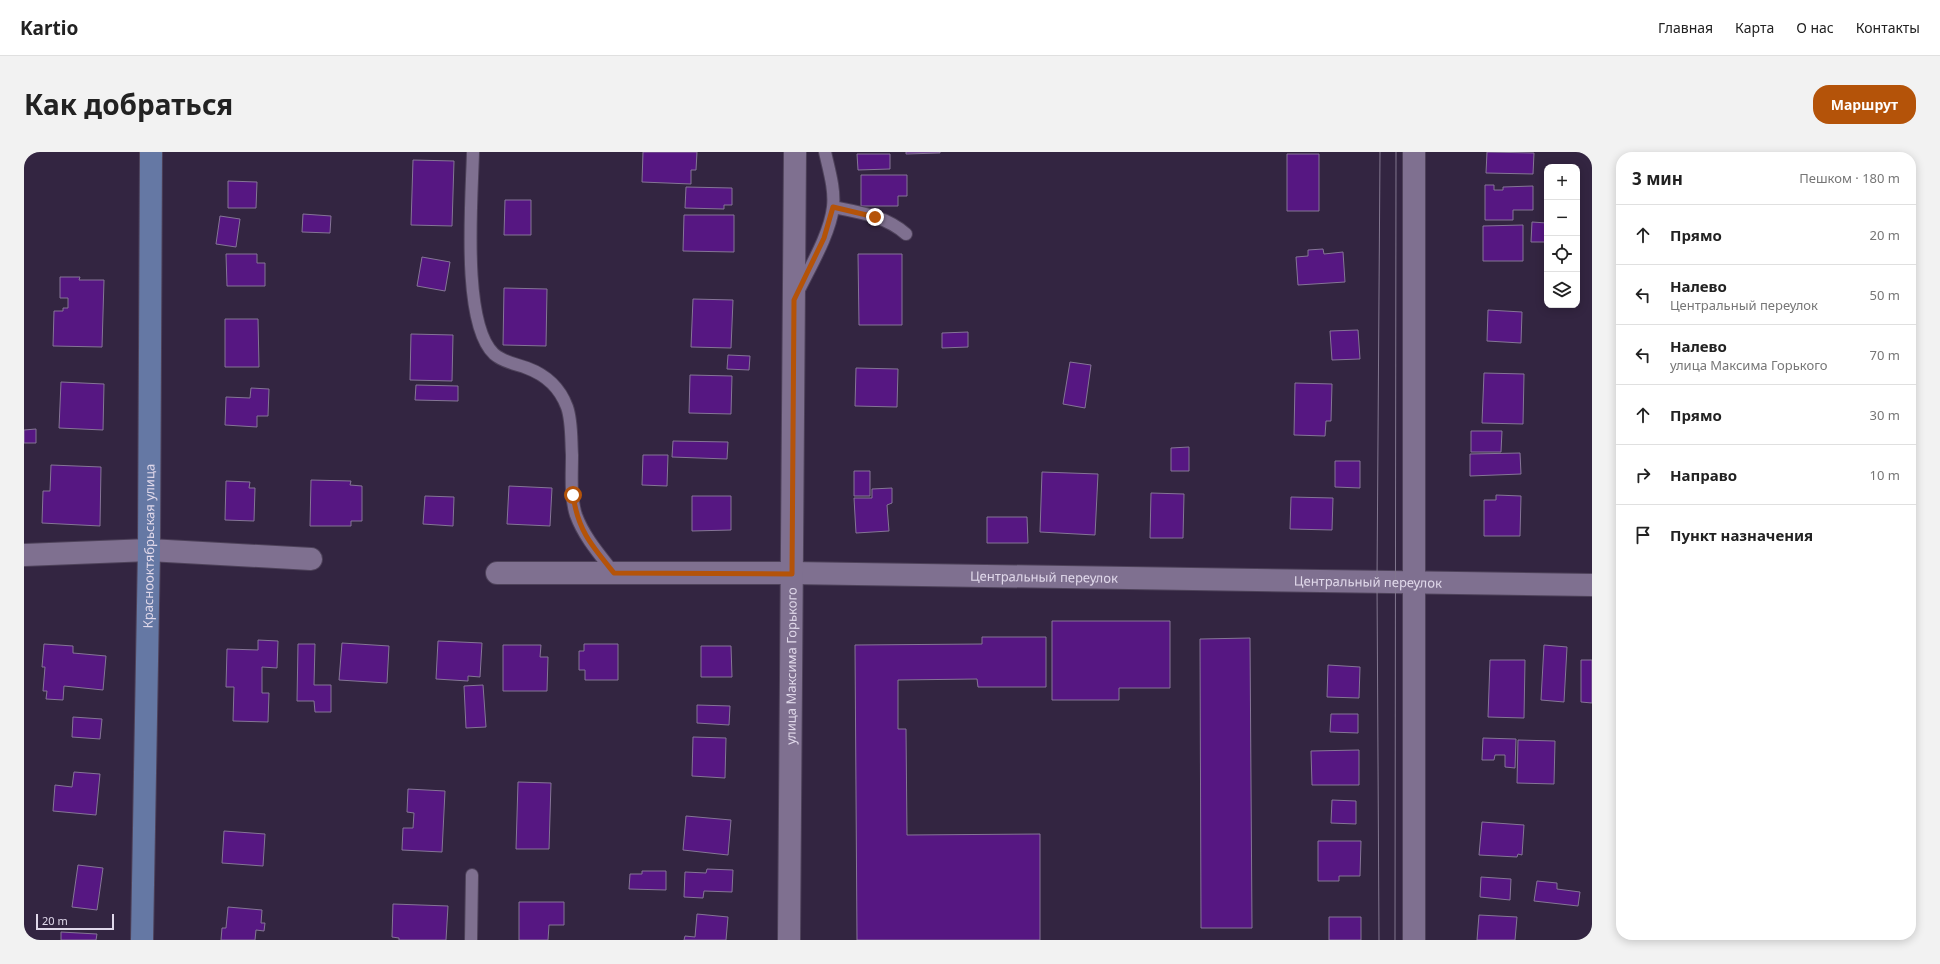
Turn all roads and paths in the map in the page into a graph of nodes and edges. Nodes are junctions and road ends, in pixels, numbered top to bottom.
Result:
1 (151, 152) edge
2 (473, 152) edge
3 (794, 152) edge
4 (825, 152) edge
5 (1414, 152) edge
6 (833, 207) junction
7 (906, 234) dead end
8 (794, 300) junction
9 (149, 550) junction
10 (24, 555) edge
11 (311, 559) dead end
12 (497, 573) dead end
13 (614, 573) junction
14 (792, 574) junction
15 (1414, 584) junction
16 (1592, 585) edge
17 (472, 875) dead end
18 (142, 940) edge
19 (471, 940) edge
20 (789, 940) edge
21 (1414, 940) edge

1 - 9 main road, Краснооктябрьская улица
2 - 13 lane
3 - 8 street, улица Максима Горького
4 - 6 lane
5 - 15 street
6 - 7 lane
6 - 8 lane
8 - 14 street, улица Максима Горького
9 - 10 street
9 - 11 street
9 - 18 main road, Краснооктябрьская улица
12 - 13 street, Центральный переулок
13 - 14 street, Центральный переулок
14 - 15 street, Центральный переулок
14 - 20 street, улица Максима Горького
15 - 16 street, Центральный переулок
15 - 21 street
17 - 19 lane

